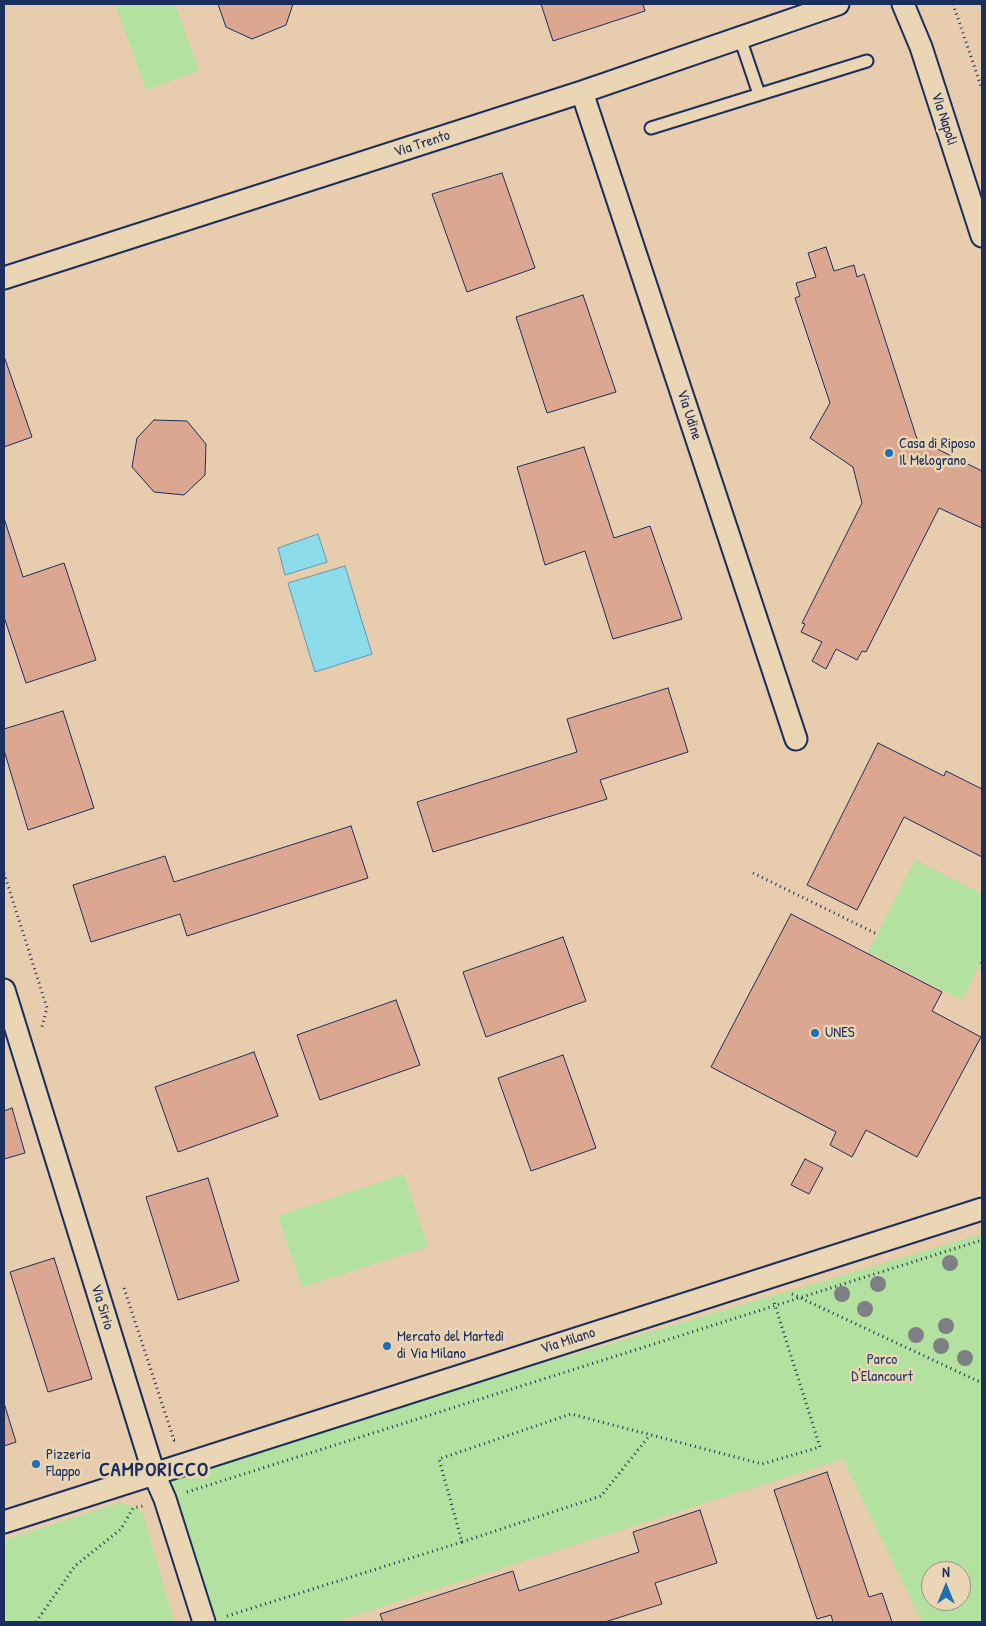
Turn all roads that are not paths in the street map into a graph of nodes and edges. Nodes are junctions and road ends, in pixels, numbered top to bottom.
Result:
1 (838, 4) edge
2 (902, 4) edge
3 (740, 38) junction
4 (867, 60) dead end
5 (582, 92) junction
6 (759, 94) junction
7 (651, 128) dead end
8 (982, 236) edge
9 (4, 278) edge
10 (796, 739) dead end
11 (4, 990) edge
12 (982, 1209) edge
13 (154, 1474) junction
14 (4, 1522) edge
15 (211, 1621) edge

1 - 3 street, Via Trento
2 - 8 street, Via Napoli
3 - 5 street, Via Trento
3 - 6 lane
4 - 6 lane
5 - 9 street, Via Trento
5 - 10 street, Via Udine
6 - 7 lane
11 - 13 street, Via Sirio
12 - 13 street, Via Milano
13 - 14 street, Via Milano
13 - 15 street, Via Sirio

